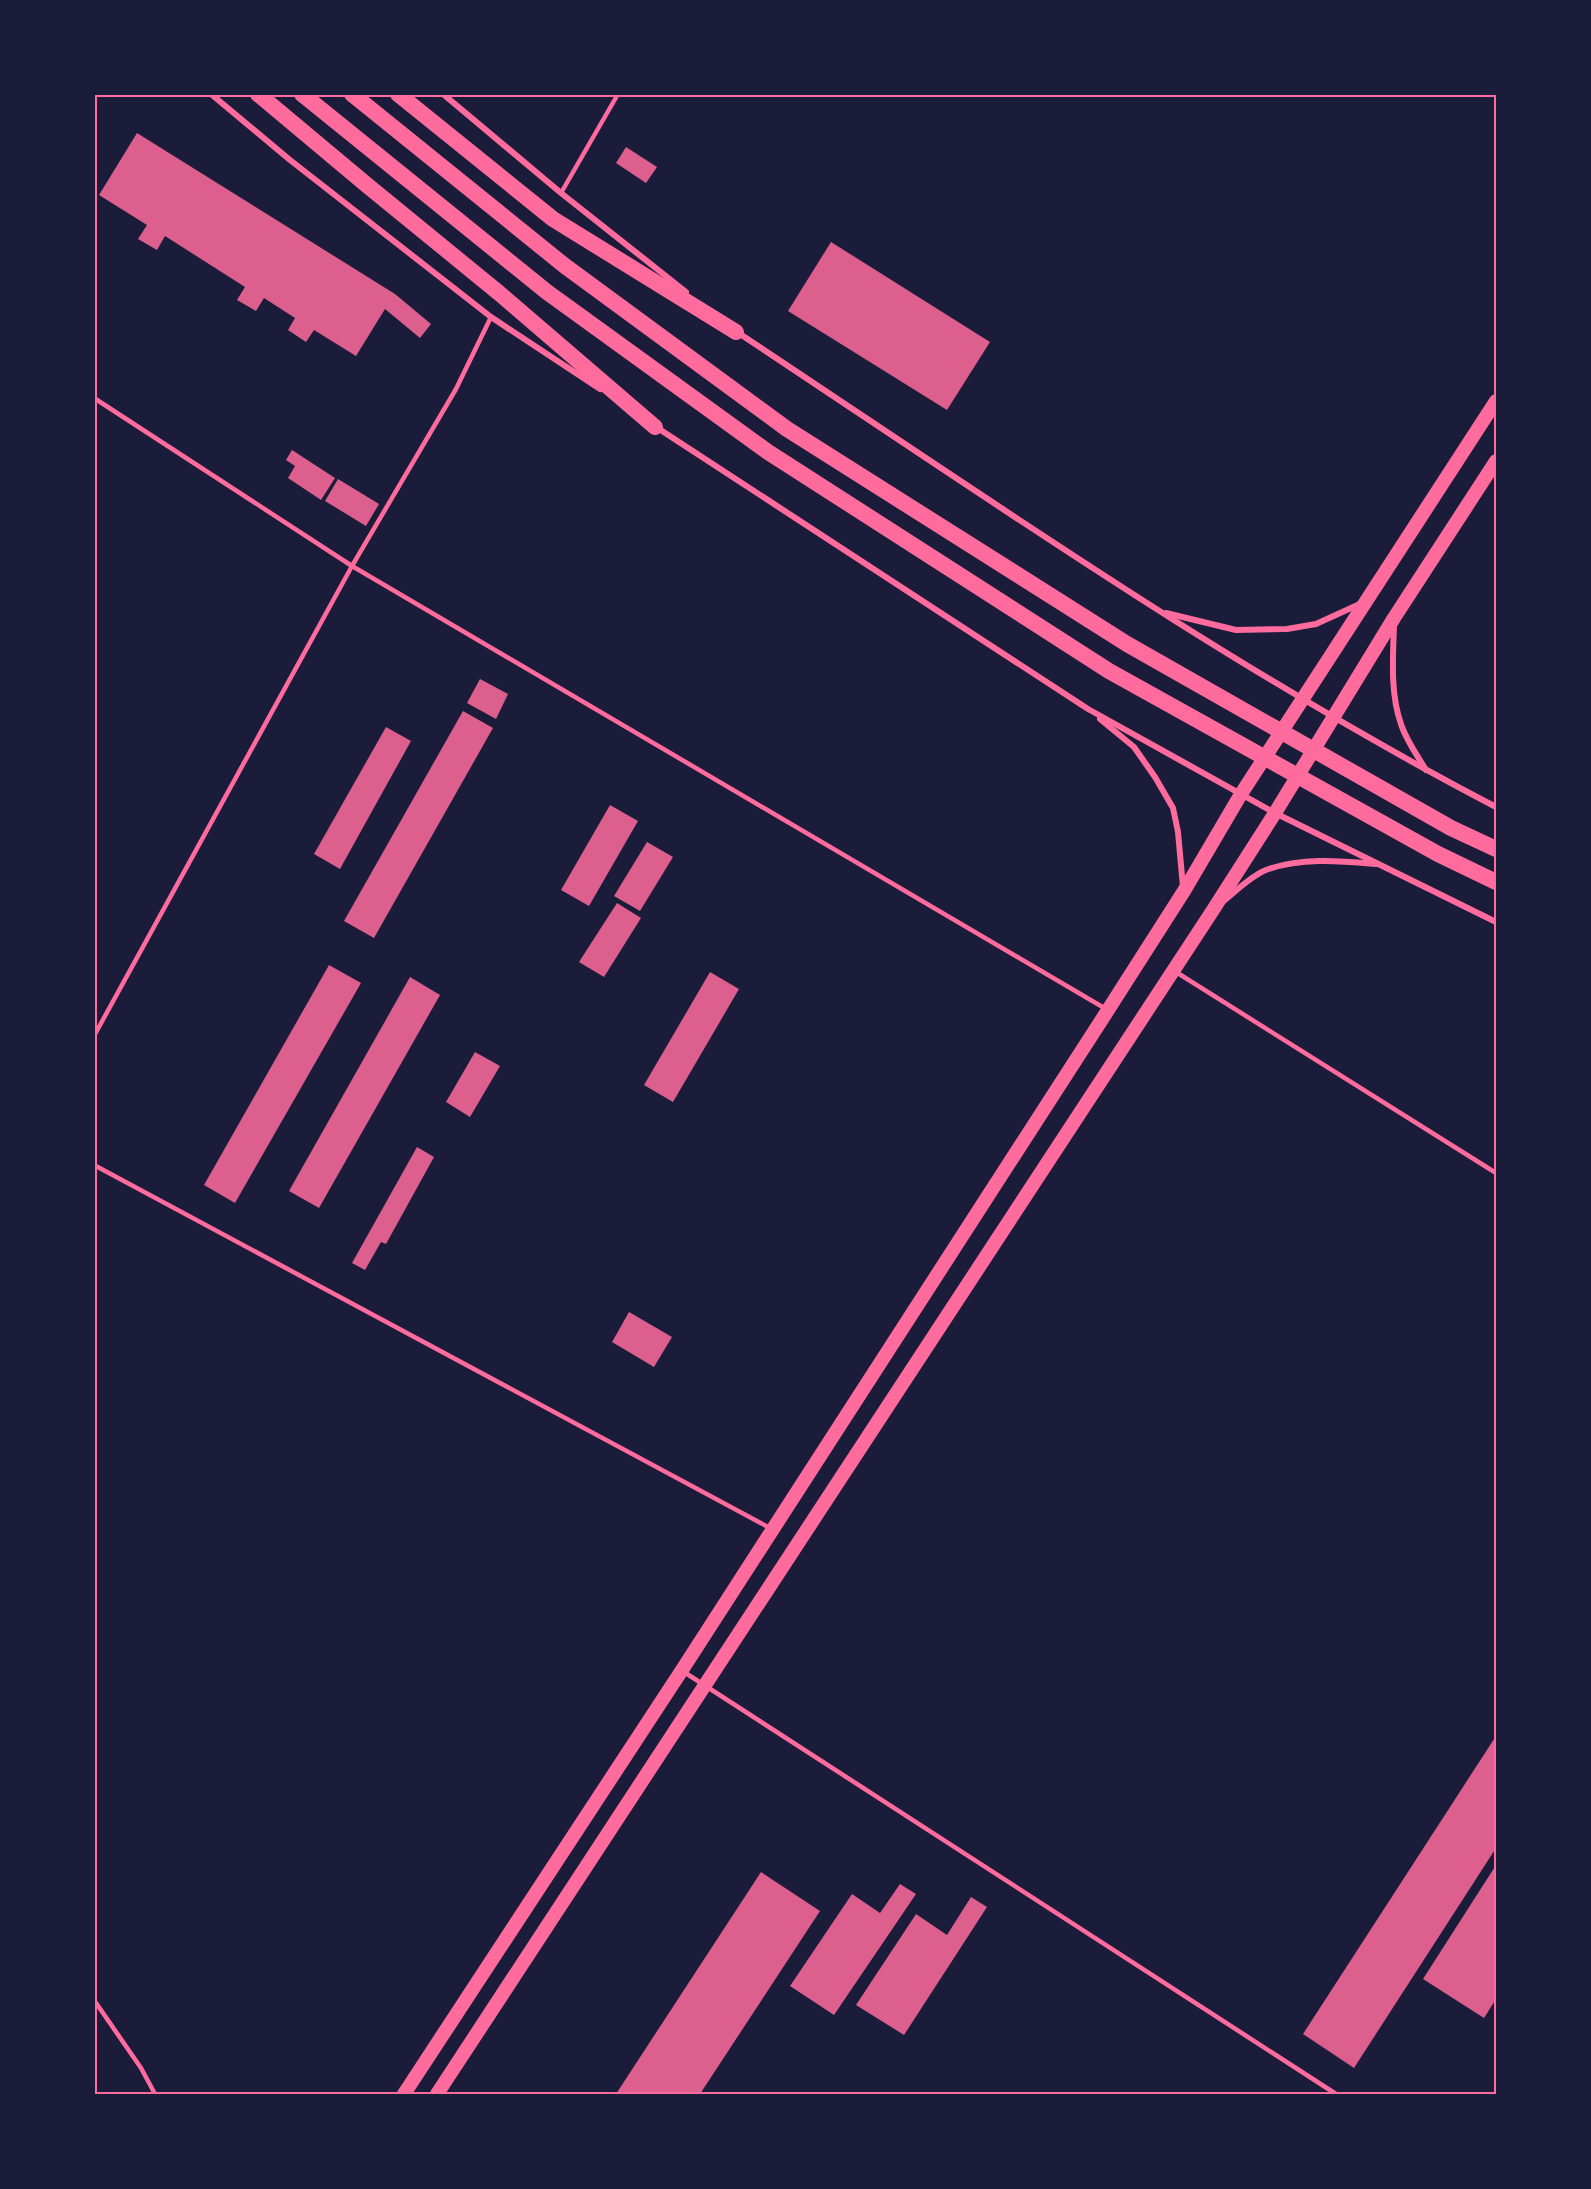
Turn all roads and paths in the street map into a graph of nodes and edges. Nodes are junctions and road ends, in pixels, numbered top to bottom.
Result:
1 (211, 94) edge
2 (258, 94) edge
3 (302, 94) edge
4 (352, 94) edge
5 (398, 94) edge
6 (443, 94) edge
7 (618, 94) edge
8 (561, 193) junction
9 (491, 317) junction
10 (736, 332) junction
11 (94, 398) edge
12 (1497, 401) edge
13 (655, 427) junction
14 (1497, 461) edge
15 (352, 566) junction
16 (1368, 601) junction
17 (1160, 612) junction
18 (1394, 618) junction
19 (1303, 698) junction
20 (1088, 709) junction
21 (1334, 718) junction
22 (1426, 770) junction
23 (1241, 794) junction
24 (1497, 807) edge
25 (1275, 813) junction
26 (1497, 849) edge
27 (1382, 864) junction
28 (1497, 882) edge
29 (1184, 891) junction
30 (1213, 910) junction
31 (1497, 922) edge
32 (1173, 970) junction
33 (1108, 1010) junction
34 (94, 1036) edge
35 (94, 1165) edge
36 (1497, 1173) edge
37 (772, 1529) junction
38 (681, 1670) junction
39 (704, 1686) junction
40 (94, 2000) edge
41 (155, 2094) edge
42 (404, 2094) edge
43 (437, 2094) edge
44 (1336, 2094) edge

1 - 9 street
2 - 13 highway
3 - 28 highway
4 - 26 highway
5 - 10 highway
6 - 8 street
7 - 8 lane
8 - 10 street
9 - 13 street
9 - 15 lane
10 - 17 street
11 - 15 lane
12 - 16 main road
13 - 20 street
14 - 18 main road
15 - 33 lane
15 - 34 lane
16 - 17 street
16 - 19 main road
17 - 19 street
18 - 21 main road
18 - 22 street
19 - 21 street
19 - 23 main road
20 - 23 street
20 - 29 street
21 - 22 street
21 - 25 main road
22 - 24 street
23 - 25 street
23 - 29 main road
25 - 27 street
25 - 30 main road
27 - 30 street
27 - 31 street
29 - 33 main road
30 - 32 main road
32 - 36 lane
32 - 39 main road
33 - 37 main road
35 - 37 lane
37 - 38 main road
38 - 39 lane
38 - 42 main road
39 - 43 main road
39 - 44 lane
40 - 41 lane

